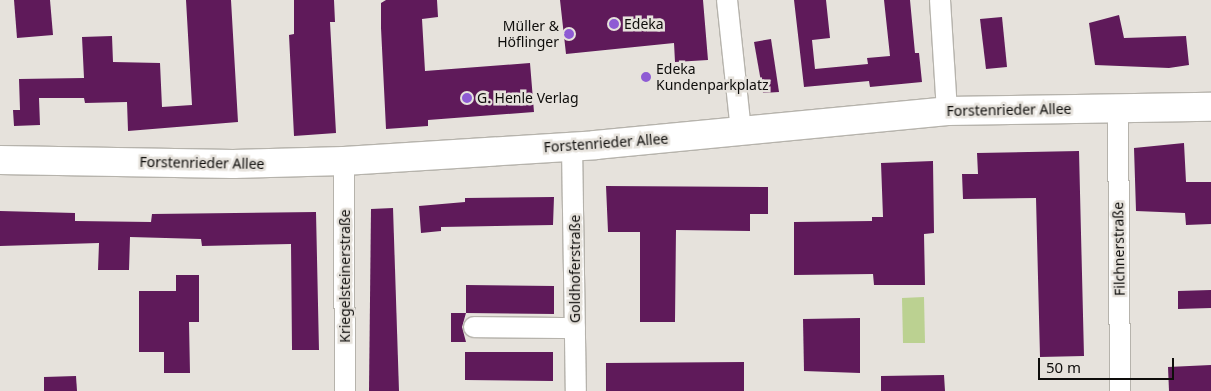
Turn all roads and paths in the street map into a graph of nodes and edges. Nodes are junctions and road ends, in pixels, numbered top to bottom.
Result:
1 (727, 0) edge
2 (940, 0) edge
3 (1211, 107) edge
4 (1118, 108) junction
5 (947, 111) junction
6 (741, 132) junction
7 (572, 146) junction
8 (0, 160) edge
9 (344, 161) junction
10 (474, 327) dead end
11 (575, 328) junction
12 (345, 391) edge
13 (576, 391) edge
14 (1120, 391) edge

1 - 6 street
2 - 5 street
3 - 4 street, Forstenrieder Allee
4 - 5 street, Forstenrieder Allee
4 - 14 street, Filchnerstraße
5 - 6 street, Forstenrieder Allee
6 - 7 street, Forstenrieder Allee
7 - 9 street, Forstenrieder Allee
7 - 11 street, Goldhoferstraße
8 - 9 street, Forstenrieder Allee
9 - 12 street, Kriegelsteinerstraße
10 - 11 street
11 - 13 street, Goldhoferstraße

